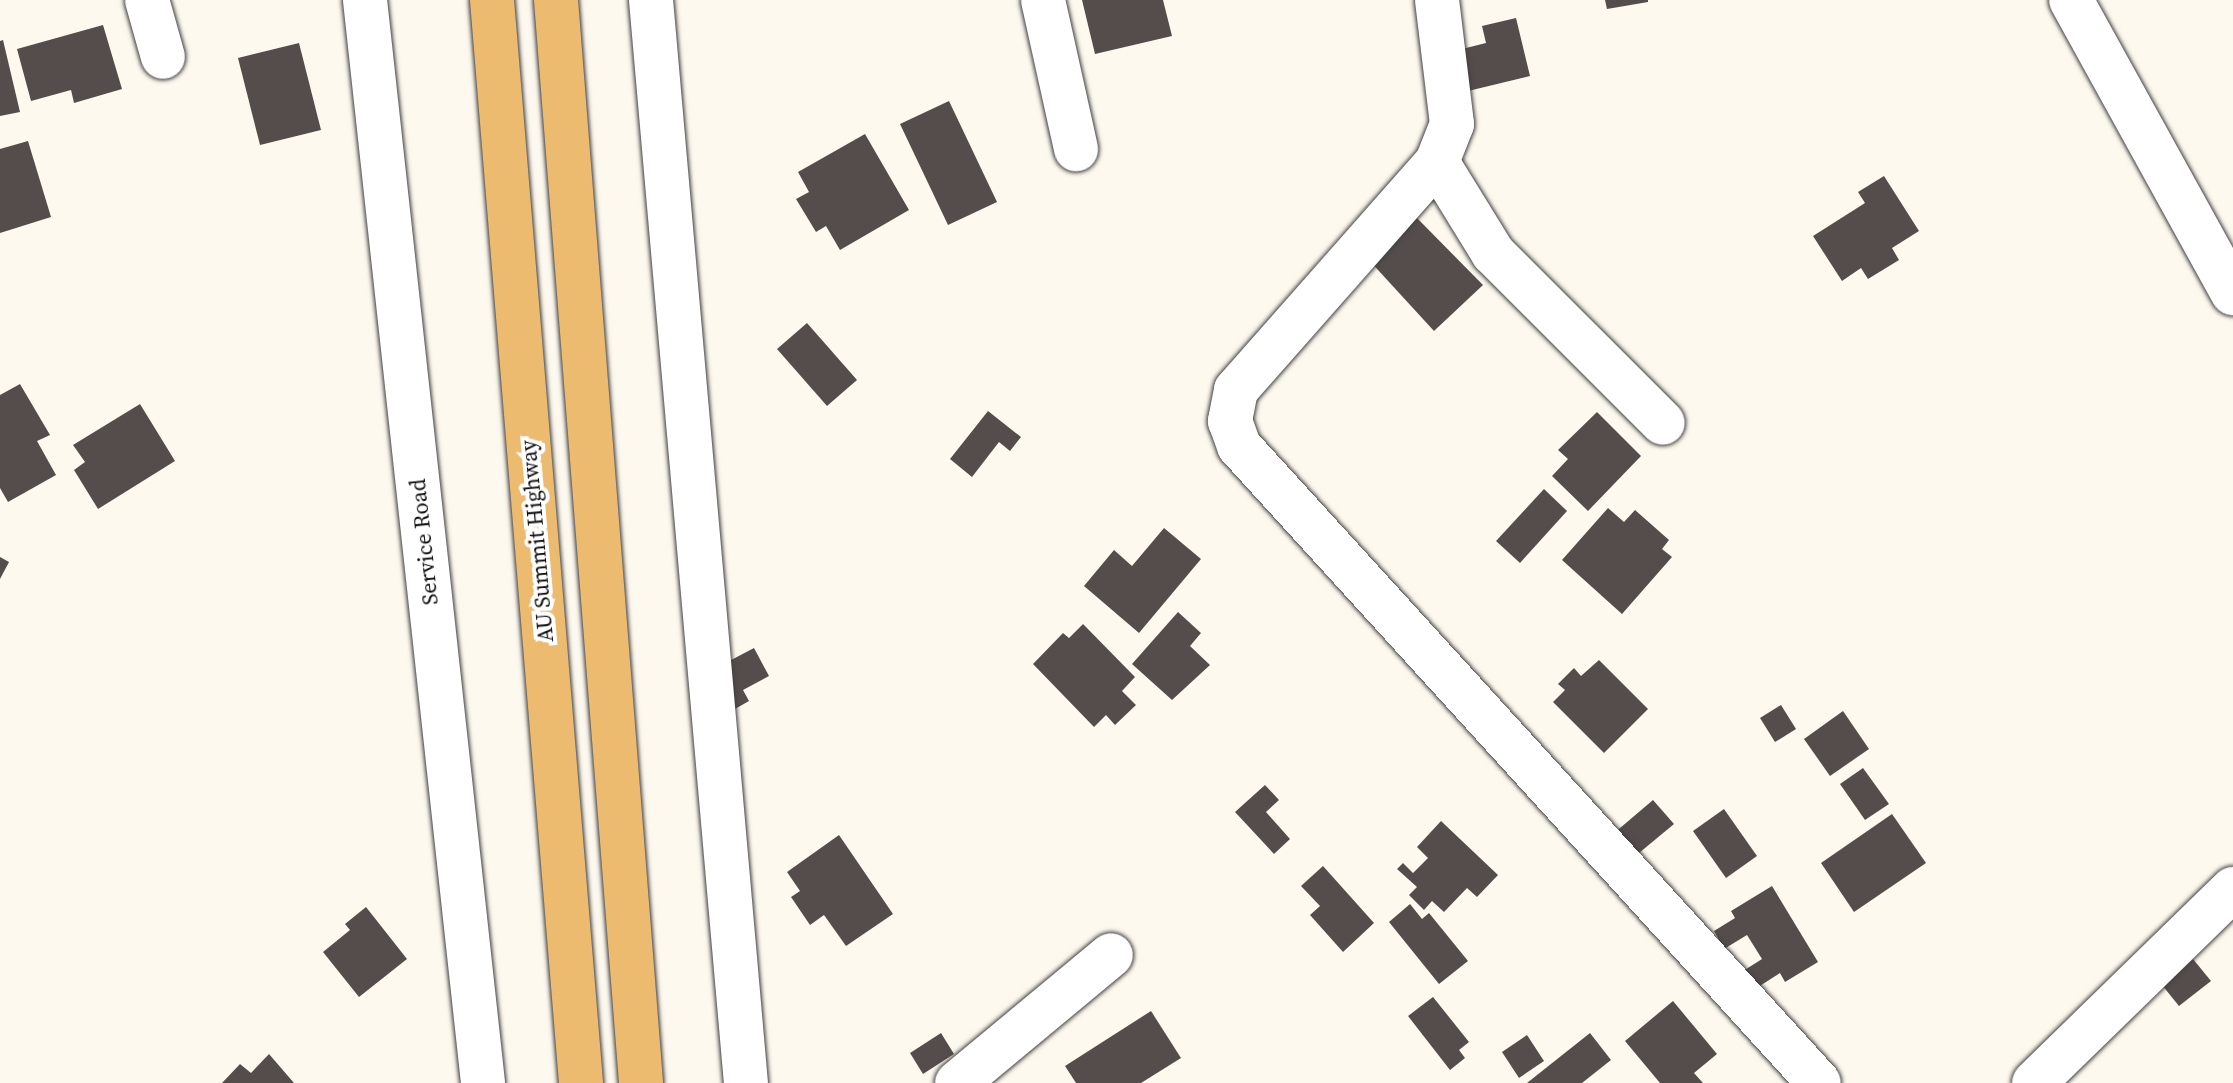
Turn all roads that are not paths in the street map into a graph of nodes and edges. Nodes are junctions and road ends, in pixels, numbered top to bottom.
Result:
1 (147, 0) edge
2 (365, 0) edge
3 (492, 0) edge
4 (556, 0) edge
5 (651, 0) edge
6 (1043, 0) edge
7 (1437, 0) edge
8 (2071, 0) edge
9 (163, 57) dead end
10 (1076, 149) dead end
11 (1437, 162) junction
12 (2222, 252) edge
13 (2233, 293) edge
14 (1663, 423) dead end
15 (2233, 889) edge
16 (1111, 955) dead end
17 (483, 1083) edge
18 (581, 1083) edge
19 (641, 1083) edge
20 (746, 1083) edge
21 (957, 1083) edge
22 (1819, 1083) edge
23 (2034, 1083) edge

1 - 9 street
2 - 17 street, Service Road
3 - 18 main road, AU Summit Highway
4 - 19 main road
5 - 20 street
6 - 10 street
7 - 11 street
8 - 12 street
11 - 14 street
11 - 22 street
12 - 13 street
15 - 23 street
16 - 21 street

